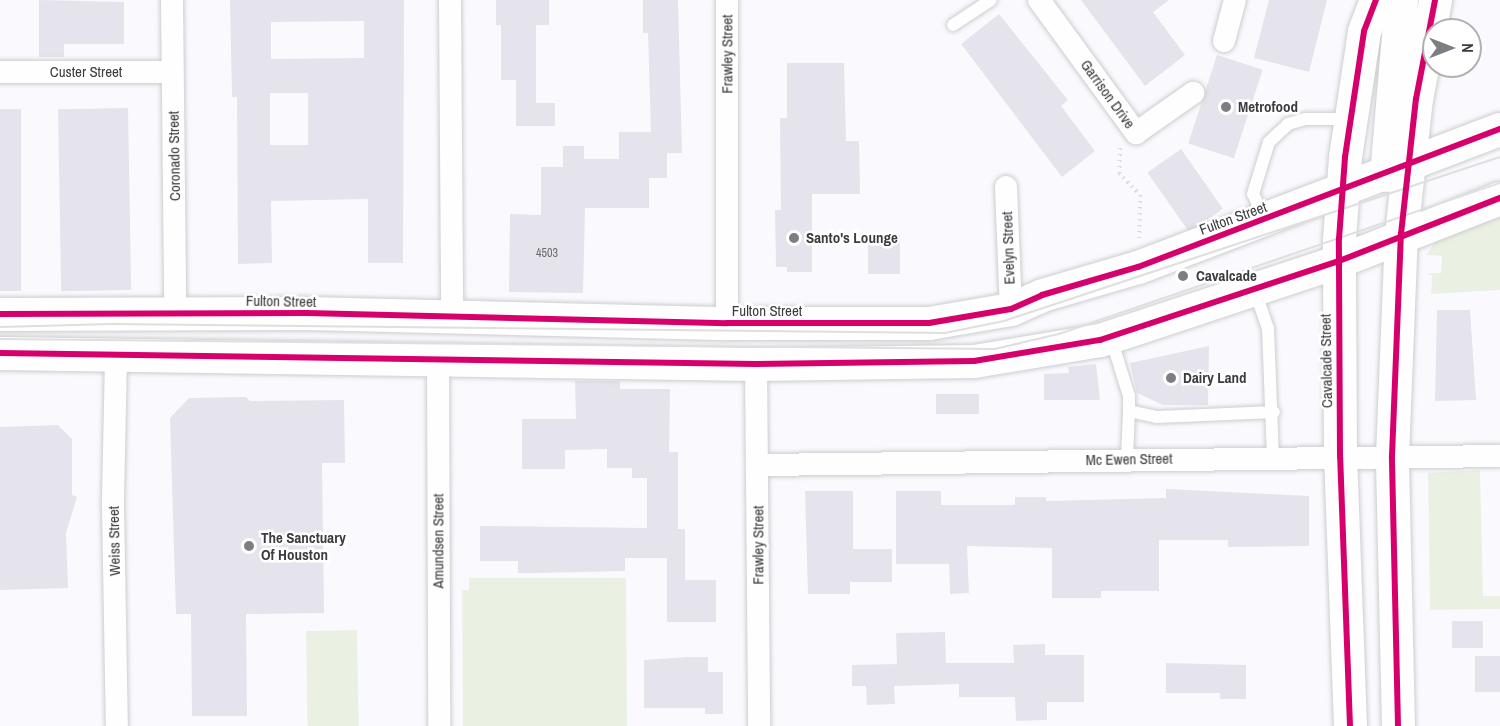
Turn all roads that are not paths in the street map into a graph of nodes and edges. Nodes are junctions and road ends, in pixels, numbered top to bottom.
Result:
1 (172, 0) edge
2 (450, 0) edge
3 (727, 0) edge
4 (991, 0) edge
5 (1040, 0) edge
6 (1235, 0) edge
7 (1376, 0) edge
8 (1401, 0) edge
9 (1435, 0) edge
10 (953, 25) dead end
11 (1224, 41) dead end
12 (0, 72) edge
13 (172, 72) junction
14 (1193, 93) dead end
15 (1351, 119) junction
16 (1500, 129) edge
17 (1397, 169) junction
18 (1006, 187) dead end
19 (1341, 190) junction
20 (1500, 198) edge
21 (1264, 220) junction
22 (1401, 234) junction
23 (1339, 261) junction
24 (1255, 290) junction
25 (1011, 309) junction
26 (175, 312) junction
27 (0, 314) edge
28 (452, 317) junction
29 (727, 323) junction
30 (1111, 337) junction
31 (0, 352) edge
32 (116, 357) junction
33 (438, 357) junction
34 (756, 364) junction
35 (1129, 411) junction
36 (1274, 412) junction
37 (1392, 456) junction
38 (1500, 456) edge
39 (1273, 457) junction
40 (1340, 457) junction
41 (1127, 459) junction
42 (758, 465) junction
43 (117, 726) edge
44 (439, 726) edge
45 (759, 726) edge
46 (1350, 726) edge
47 (1398, 726) edge

1 - 13 street, Coronado Street
2 - 28 street
3 - 29 street, Frawley Street
4 - 10 lane
5 - 14 street, Garrison Drive
6 - 11 street
7 - 15 main road, Cavalcade Street
8 - 17 main road
9 - 17 main road
12 - 13 street, Custer Street
13 - 26 street, Coronado Street
15 - 19 main road, Cavalcade Street
15 - 21 lane
16 - 17 main road, Fulton Street
17 - 19 main road, Fulton Street
17 - 22 main road
18 - 25 street, Evelyn Street
19 - 21 main road, Fulton Street
19 - 23 main road, Cavalcade Street
20 - 22 main road
21 - 25 main road, Fulton Street
22 - 23 main road
22 - 37 main road
23 - 24 main road
23 - 40 main road, Cavalcade Street
24 - 30 main road
24 - 36 lane
25 - 29 main road, Fulton Street
26 - 27 main road, Fulton Street
26 - 28 main road, Fulton Street
28 - 29 main road, Fulton Street
30 - 34 main road
30 - 35 lane
31 - 32 main road
32 - 33 main road
32 - 43 street, Weiss Street
33 - 34 main road
33 - 44 street, Amundsen Street
34 - 42 street, Frawley Street
35 - 36 lane
35 - 41 lane
36 - 39 lane
37 - 38 street, Mc Ewen Street
37 - 40 street, Mc Ewen Street
37 - 47 main road
39 - 40 street, Mc Ewen Street
39 - 41 street, Mc Ewen Street
40 - 46 main road, Cavalcade Street
41 - 42 street, Mc Ewen Street
42 - 45 street, Frawley Street

